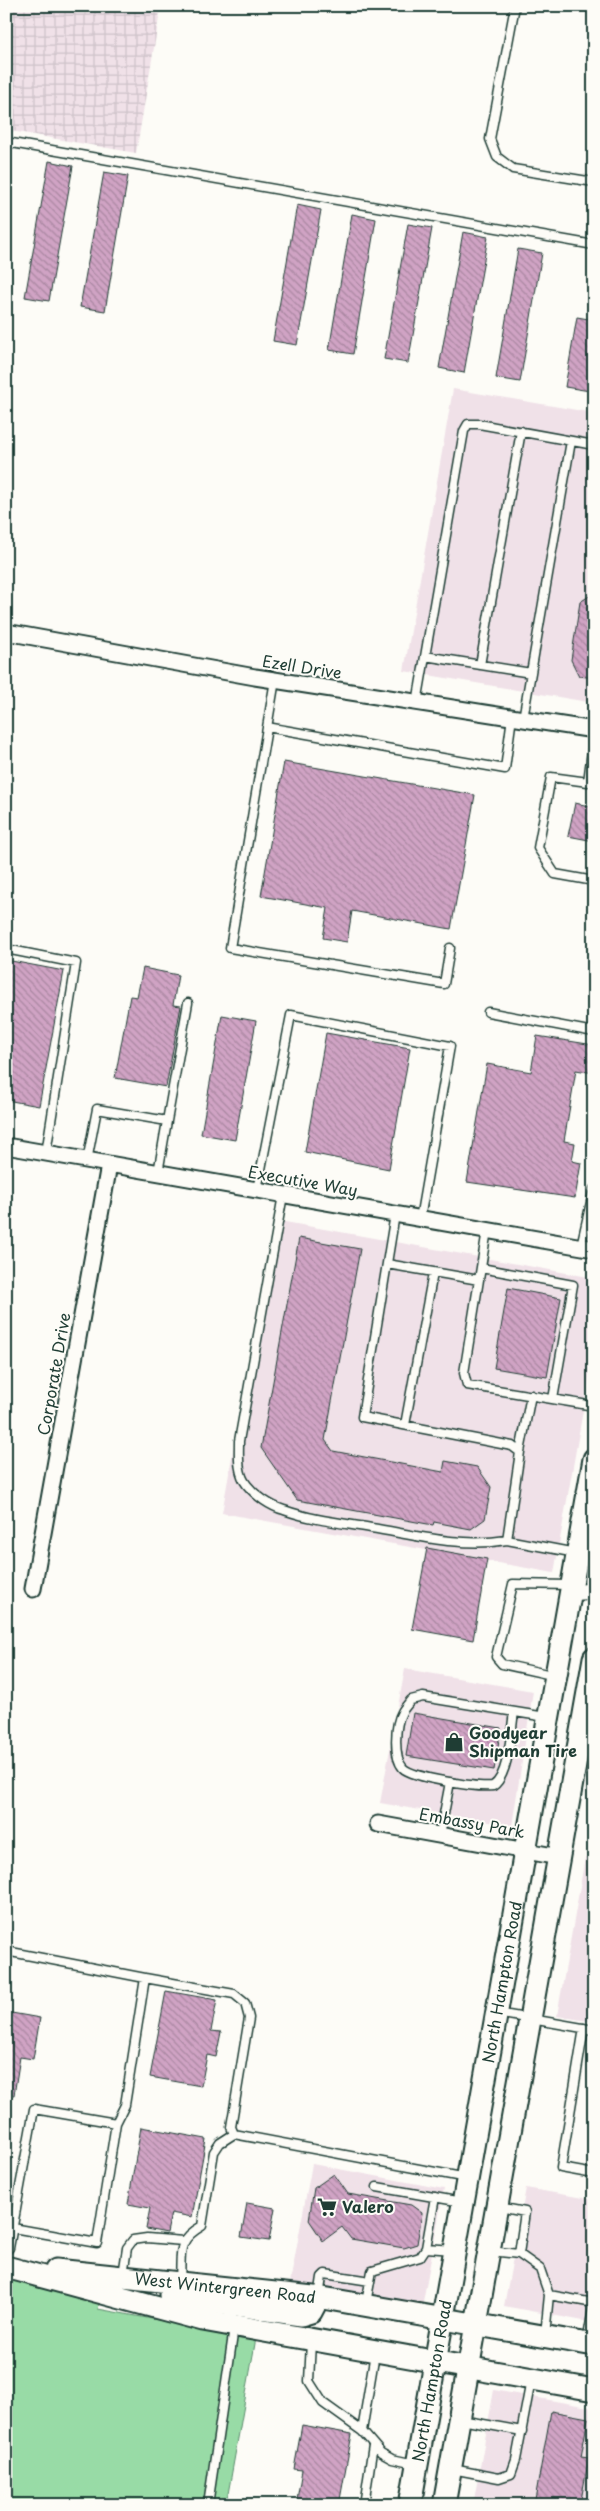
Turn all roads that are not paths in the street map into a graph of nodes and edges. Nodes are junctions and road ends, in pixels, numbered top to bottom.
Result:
1 (515, 6) edge
2 (6, 142) edge
3 (594, 182) edge
4 (594, 245) edge
5 (521, 431) junction
6 (570, 441) junction
7 (594, 445) edge
8 (6, 632) edge
9 (425, 656) junction
10 (480, 665) junction
11 (531, 673) junction
12 (275, 680) junction
13 (417, 702) junction
14 (517, 718) junction
15 (267, 727) junction
16 (594, 730) edge
17 (594, 735) edge
18 (591, 782) edge
19 (594, 881) edge
20 (450, 948) dead end
21 (6, 949) edge
22 (188, 1003) dead end
23 (488, 1012) dead end
24 (594, 1032) edge
25 (167, 1121) junction
26 (6, 1146) edge
27 (46, 1154) junction
28 (87, 1161) junction
29 (110, 1165) junction
30 (158, 1173) junction
31 (594, 1189) edge
32 (257, 1190) junction
33 (283, 1195) junction
34 (395, 1214) junction
35 (420, 1219) junction
36 (487, 1230) junction
37 (588, 1248) edge
38 (387, 1264) junction
39 (481, 1268) junction
40 (433, 1272) junction
41 (479, 1280) junction
42 (530, 1395) junction
43 (553, 1399) junction
44 (594, 1406) edge
45 (405, 1425) junction
46 (520, 1452) junction
47 (594, 1460) edge
48 (507, 1540) junction
49 (577, 1553) junction
50 (33, 1589) dead end
51 (571, 1590) junction
52 (594, 1591) edge
53 (594, 1658) edge
54 (556, 1676) junction
55 (514, 1712) junction
56 (548, 1718) junction
57 (450, 1782) junction
58 (378, 1824) dead end
59 (440, 1835) junction
60 (524, 1851) junction
61 (559, 1858) junction
62 (6, 1951) edge
63 (145, 1978) junction
64 (496, 2012) junction
65 (530, 2019) junction
66 (584, 2028) junction
67 (594, 2030) edge
68 (116, 2123) junction
69 (234, 2134) junction
70 (594, 2174) edge
71 (467, 2178) junction
72 (377, 2187) dead end
73 (435, 2197) junction
74 (462, 2202) junction
75 (497, 2207) junction
76 (13, 2228) junction
77 (182, 2241) junction
78 (426, 2248) junction
79 (454, 2250) junction
80 (6, 2251) edge
81 (490, 2251) junction
82 (520, 2254) junction
83 (6, 2266) edge
84 (123, 2276) junction
85 (370, 2281) junction
86 (64, 2282) junction
87 (180, 2282) junction
88 (549, 2295) junction
89 (319, 2298) junction
90 (366, 2306) junction
91 (442, 2320) junction
92 (476, 2325) junction
93 (234, 2326) junction
94 (545, 2337) junction
95 (312, 2340) junction
96 (590, 2344) edge
97 (375, 2351) junction
98 (434, 2361) junction
99 (469, 2368) junction
100 (531, 2379) junction
101 (594, 2390) edge
102 (459, 2420) junction
103 (362, 2430) junction
104 (522, 2431) junction
105 (373, 2445) junction
106 (416, 2464) junction
107 (450, 2469) junction
108 (208, 2505) edge
109 (364, 2505) edge
110 (410, 2505) edge
111 (444, 2505) edge

1 - 3 lane
2 - 4 lane
5 - 6 lane
5 - 9 lane
5 - 10 lane
6 - 7 lane
6 - 11 lane
8 - 12 street, Ezell Drive
9 - 10 lane
9 - 13 lane
10 - 11 lane
11 - 14 lane
12 - 13 street, Ezell Drive
12 - 15 lane
13 - 14 street, Ezell Drive
14 - 15 lane
14 - 16 street, Ezell Drive
15 - 20 lane
17 - 18 lane
18 - 19 lane
21 - 27 lane
22 - 25 lane
23 - 24 lane
25 - 28 lane
25 - 30 lane
26 - 27 street, Executive Way
27 - 28 street, Executive Way
28 - 29 street, Executive Way
29 - 30 street, Executive Way
29 - 50 street, Corporate Drive
30 - 32 street, Executive Way
31 - 37 lane
32 - 33 street, Executive Way
32 - 35 lane
33 - 34 street, Executive Way
33 - 48 lane
34 - 35 street, Executive Way
34 - 38 lane
35 - 36 street, Executive Way
36 - 37 street, Executive Way
36 - 39 lane
38 - 40 lane
38 - 45 lane
39 - 41 lane
39 - 43 lane
40 - 41 lane
40 - 45 lane
41 - 42 lane
42 - 43 lane
42 - 46 lane
43 - 44 lane
45 - 46 lane
46 - 48 lane
47 - 49 main road, North Hampton Road
48 - 49 lane
49 - 51 main road, North Hampton Road
51 - 52 street
51 - 54 main road, North Hampton Road
51 - 54 lane
53 - 61 main road
54 - 56 main road, North Hampton Road
55 - 56 lane
55 - 57 lane
55 - 57 lane
56 - 60 main road, North Hampton Road
57 - 59 lane
58 - 59 street, Embassy Park
59 - 60 street, Embassy Park
60 - 61 street, Embassy Park
60 - 64 main road, North Hampton Road
61 - 65 main road
62 - 63 lane
63 - 68 lane
63 - 69 lane
64 - 65 lane
64 - 71 main road, North Hampton Road
65 - 66 lane
65 - 75 main road
66 - 67 lane
66 - 70 lane
68 - 76 lane
68 - 76 lane
69 - 71 lane
69 - 77 lane
71 - 74 main road, North Hampton Road
72 - 73 lane
73 - 74 lane
73 - 78 lane
74 - 79 main road, North Hampton Road
75 - 81 main road
75 - 82 lane
76 - 80 lane
77 - 84 lane
77 - 87 lane
78 - 79 lane
78 - 85 lane
79 - 91 main road, North Hampton Road
81 - 82 lane
81 - 92 main road
82 - 88 lane
83 - 84 main road, West Wintergreen Road
83 - 86 main road, West Wintergreen Road
84 - 87 main road, West Wintergreen Road
85 - 89 lane
85 - 90 lane
86 - 89 main road
86 - 93 main road, West Wintergreen Road
87 - 89 main road, West Wintergreen Road
88 - 94 lane
88 - 96 lane
89 - 90 main road, West Wintergreen Road
90 - 91 main road, West Wintergreen Road
91 - 92 main road, West Wintergreen Road
91 - 98 main road, North Hampton Road
92 - 94 main road, West Wintergreen Road
92 - 99 main road
93 - 95 main road, West Wintergreen Road
93 - 108 lane
94 - 96 main road, West Wintergreen Road
95 - 97 main road, West Wintergreen Road
95 - 103 lane
97 - 98 main road, West Wintergreen Road
97 - 103 lane
98 - 99 main road, West Wintergreen Road
98 - 106 main road, North Hampton Road
99 - 100 main road, West Wintergreen Road
99 - 102 main road
100 - 101 main road, West Wintergreen Road
100 - 104 lane
102 - 104 lane
102 - 107 main road
103 - 105 lane
104 - 107 lane
105 - 106 lane
105 - 109 lane
106 - 110 main road, North Hampton Road
107 - 111 main road

